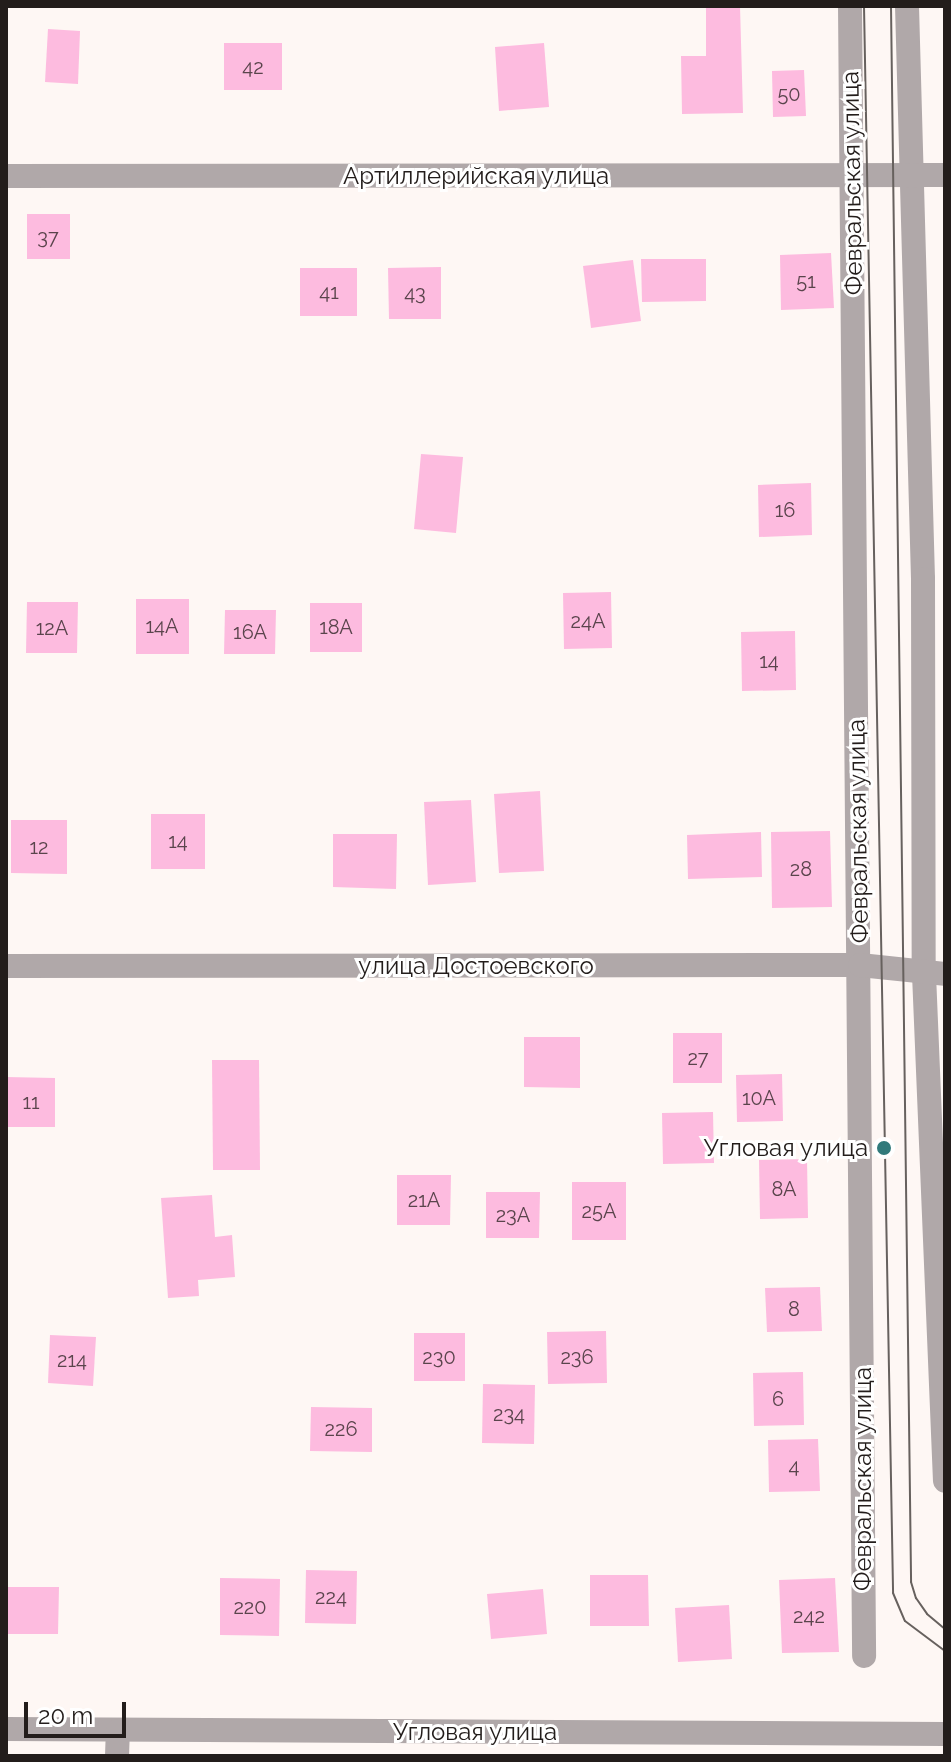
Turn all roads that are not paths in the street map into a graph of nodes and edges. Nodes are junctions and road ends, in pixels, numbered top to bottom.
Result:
1 (850, 6) edge
2 (907, 6) edge
3 (945, 175) edge
4 (6, 176) edge
5 (852, 176) junction
6 (910, 176) junction
7 (934, 579) edge
8 (860, 965) junction
9 (6, 966) edge
10 (935, 974) edge
11 (945, 1481) edge
12 (864, 1656) dead end
13 (6, 1729) edge
14 (118, 1731) junction
15 (945, 1734) edge
16 (117, 1756) edge

1 - 5 street, Февральская улица
2 - 6 street
3 - 6 street, Артиллерийская улица
4 - 5 street, Артиллерийская улица
5 - 6 street, Артиллерийская улица
5 - 8 street, Февральская улица
6 - 7 street
7 - 10 street
8 - 9 street, улица Достоевского
8 - 10 street, улица Достоевского
8 - 12 street, Февральская улица
10 - 11 street
13 - 14 street, Угловая улица
14 - 15 street, Угловая улица
14 - 16 street

